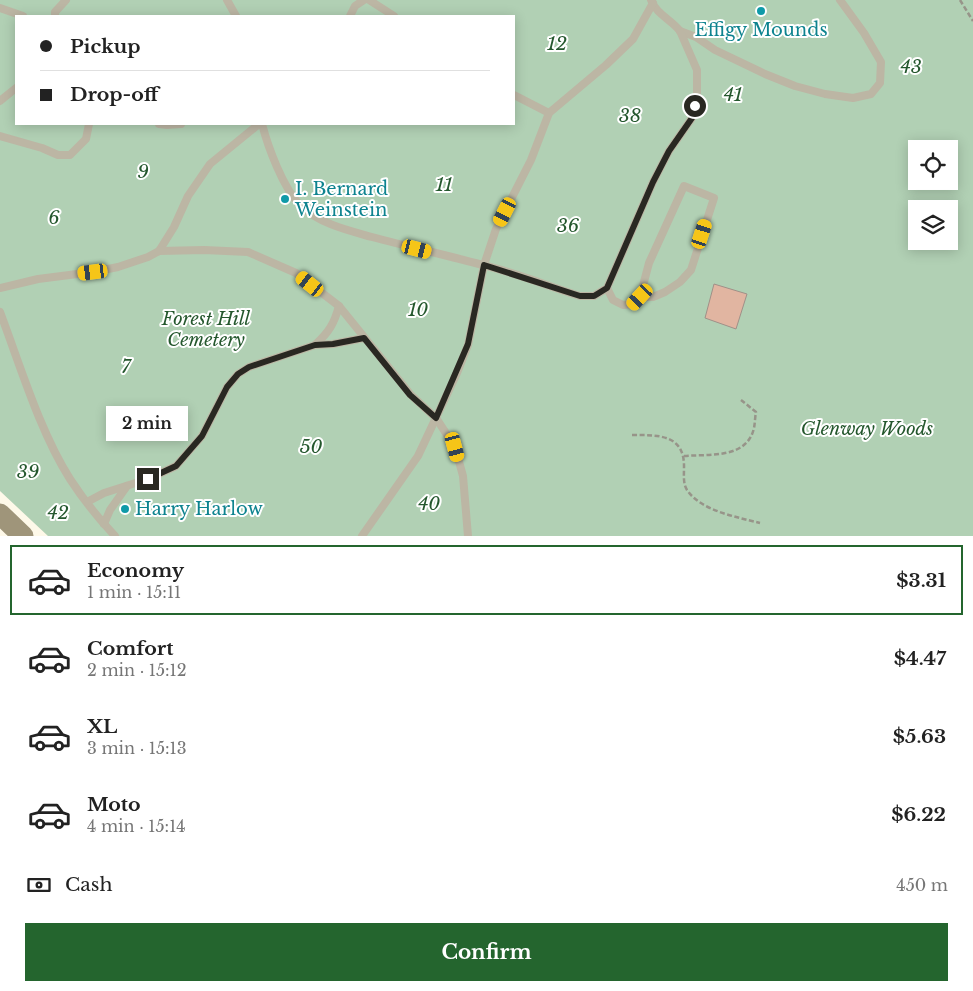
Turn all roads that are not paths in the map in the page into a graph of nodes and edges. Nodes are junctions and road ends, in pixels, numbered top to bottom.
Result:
1 (66, 0) edge
2 (227, 0) edge
3 (364, 0) edge
4 (369, 0) edge
5 (840, 0) edge
6 (652, 2) edge
7 (0, 8) edge
8 (20, 15) edge
9 (55, 15) edge
10 (235, 15) edge
11 (350, 15) edge
12 (392, 15) edge
13 (680, 31) junction
14 (15, 89) edge
15 (515, 96) edge
16 (0, 101) edge
17 (549, 113) junction
18 (89, 125) edge
19 (260, 125) edge
20 (261, 125) edge
21 (0, 136) edge
22 (159, 251) junction
23 (484, 265) junction
24 (0, 288) edge
25 (607, 288) junction
26 (640, 297) junction
27 (339, 306) junction
28 (0, 312) edge
29 (364, 338) junction
30 (315, 345) junction
31 (436, 418) junction
32 (127, 486) junction
33 (87, 502) junction
34 (0, 514) edge
35 (104, 524) junction
36 (23, 536) edge
37 (116, 536) edge
38 (362, 536) edge
39 (468, 536) edge

1 - 9 lane
2 - 10 lane
3 - 11 lane
4 - 12 lane
5 - 13 lane
6 - 13 lane
6 - 17 lane
7 - 8 lane
13 - 25 lane
14 - 16 lane
15 - 17 lane
17 - 23 lane
18 - 21 lane
19 - 22 lane
20 - 23 lane
22 - 24 lane
22 - 27 lane
23 - 25 lane
23 - 31 lane
25 - 26 lane
26 - 26 lane
27 - 29 lane
27 - 30 lane
28 - 33 lane
29 - 30 lane
29 - 31 lane
30 - 32 lane
31 - 38 lane
31 - 39 lane
32 - 33 lane
32 - 35 lane
33 - 35 lane
34 - 36 main road
35 - 37 lane

